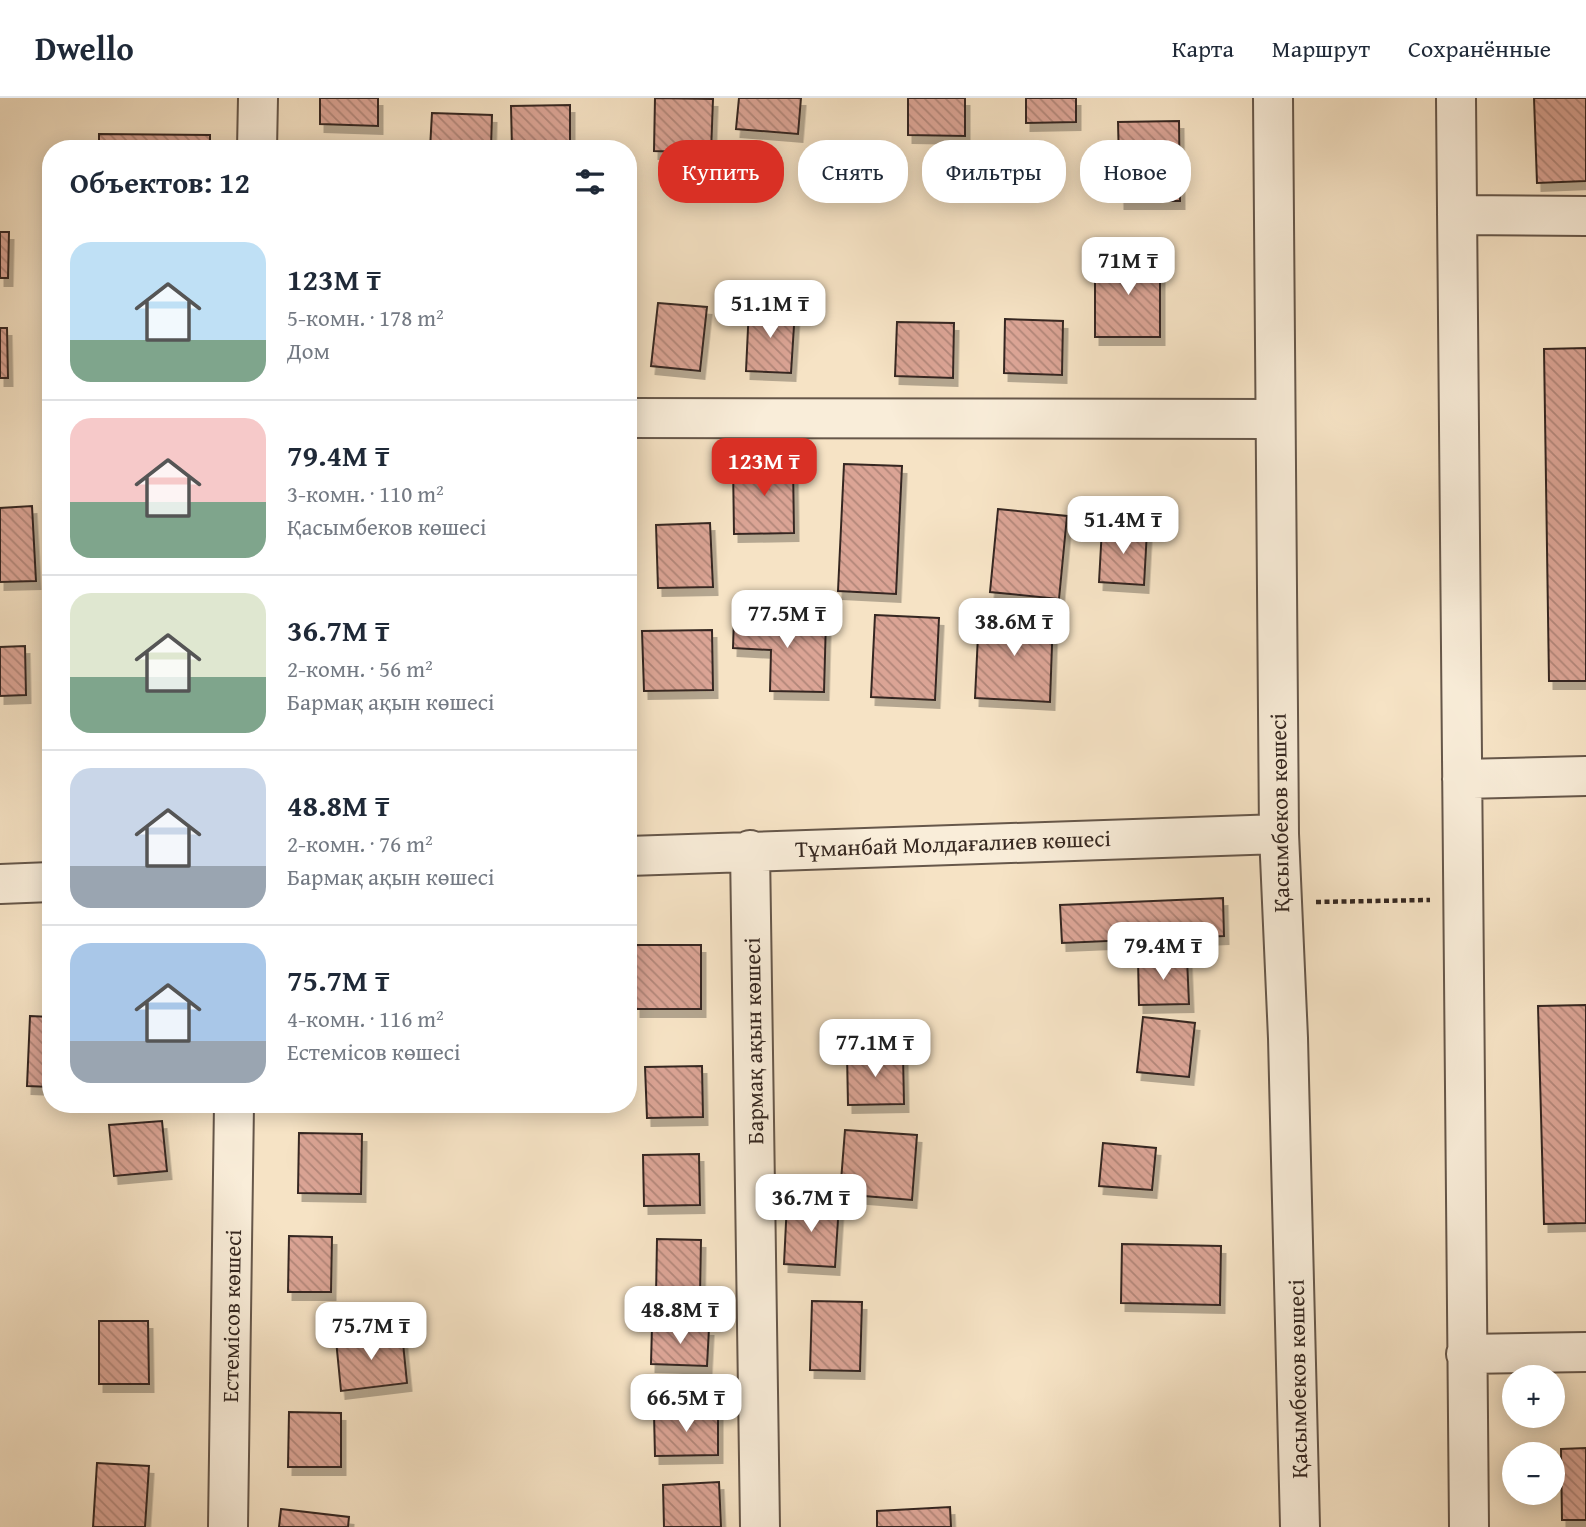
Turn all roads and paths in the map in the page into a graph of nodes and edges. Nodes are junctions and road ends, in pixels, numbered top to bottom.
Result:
1 (258, 98) edge
2 (1273, 98) edge
3 (1456, 98) edge
4 (257, 140) edge
5 (1457, 215) junction
6 (1586, 216) edge
7 (637, 418) edge
8 (1275, 419) junction
9 (1586, 776) edge
10 (1462, 779) junction
11 (1279, 834) junction
12 (750, 850) junction
13 (637, 856) edge
14 (42, 882) edge
15 (0, 884) edge
16 (1463, 900) junction
17 (1280, 902) junction
18 (234, 1113) edge
19 (1586, 1352) edge
20 (1466, 1354) junction
21 (228, 1527) edge
22 (760, 1527) edge
23 (1300, 1527) edge
24 (1469, 1527) edge

1 - 4 street
2 - 8 street, Қасымбеков көшесі
3 - 5 street
5 - 6 street
5 - 10 street
7 - 8 street
8 - 11 street, Қасымбеков көшесі
9 - 10 street
10 - 16 street
11 - 12 street, Тұманбай Молдағалиев көшесі
11 - 17 street, Қасымбеков көшесі
12 - 13 street, Тұманбай Молдағалиев көшесі
12 - 22 street, Бармақ ақын көшесі
14 - 15 street
16 - 17 path
16 - 20 street
17 - 23 street, Қасымбеков көшесі
18 - 21 street, Естемісов көшесі
19 - 20 street
20 - 24 street

